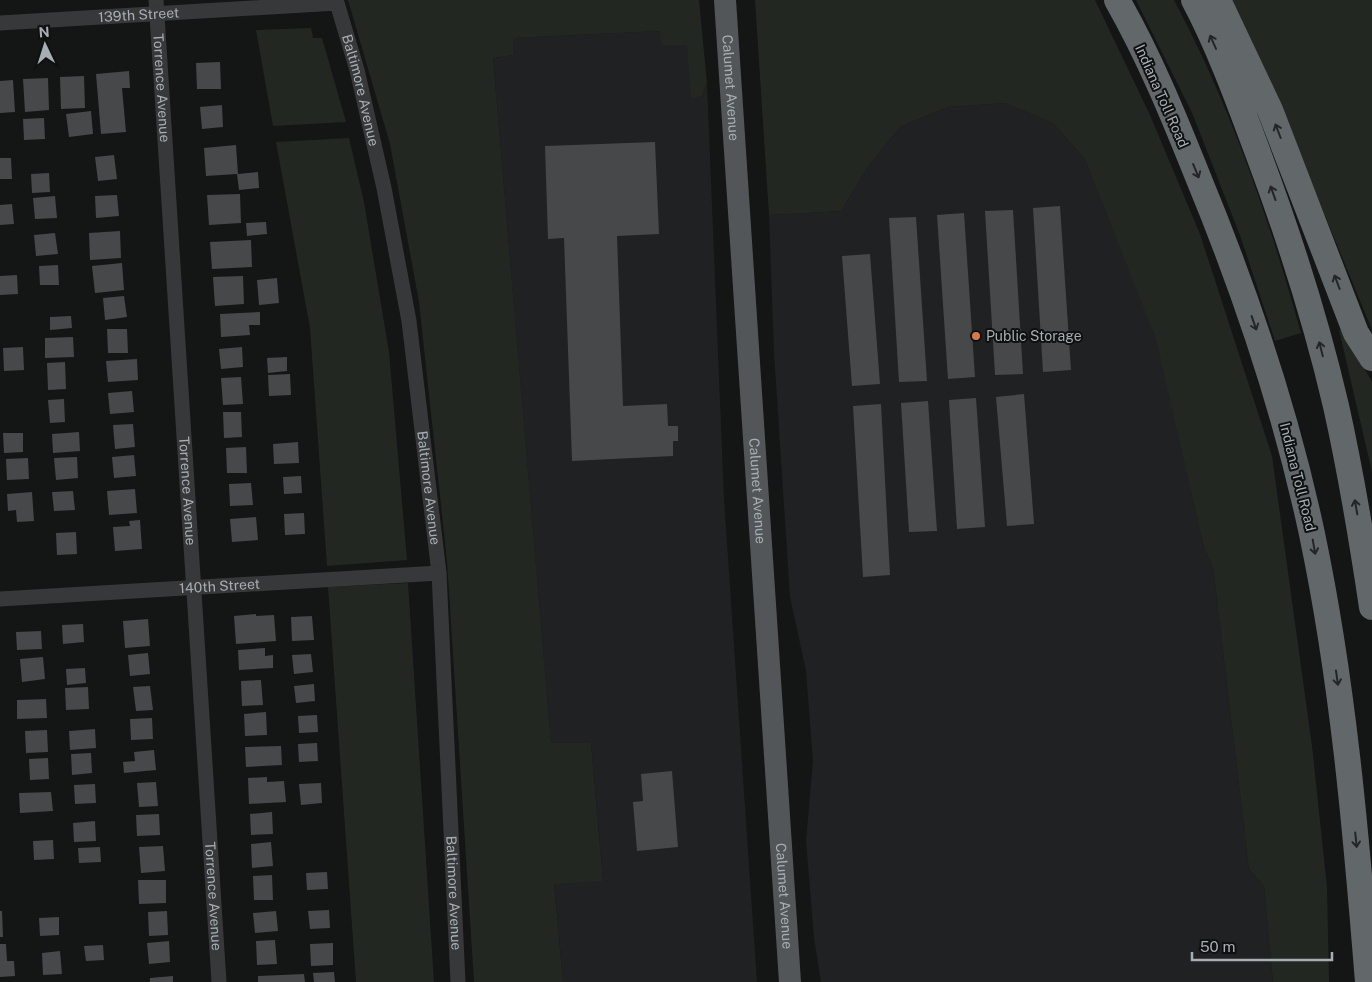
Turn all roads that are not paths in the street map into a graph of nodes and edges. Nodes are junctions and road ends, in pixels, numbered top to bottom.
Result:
1 (725, 0) edge
2 (1117, 0) edge
3 (1194, 0) edge
4 (1218, 0) edge
5 (337, 3) joint
6 (156, 7) edge
7 (0, 24) edge
8 (1372, 358) edge
9 (439, 574) junction
10 (194, 588) junction
11 (0, 599) edge
12 (1372, 607) edge
13 (219, 982) edge
14 (458, 982) edge
15 (790, 982) edge
16 (1368, 982) edge

1 - 15 main road, Calumet Avenue
2 -> 16 highway, Indiana Toll Road
12 -> 3 highway
8 -> 4 highway
5 - 6 street, 139th Street
5 - 9 street, Baltimore Avenue
6 - 7 street, 139th Street
6 - 10 street, Torrence Avenue
9 - 10 street, 140th Street
9 - 14 street, Baltimore Avenue
10 - 11 street, 140th Street
10 - 13 street, Torrence Avenue

